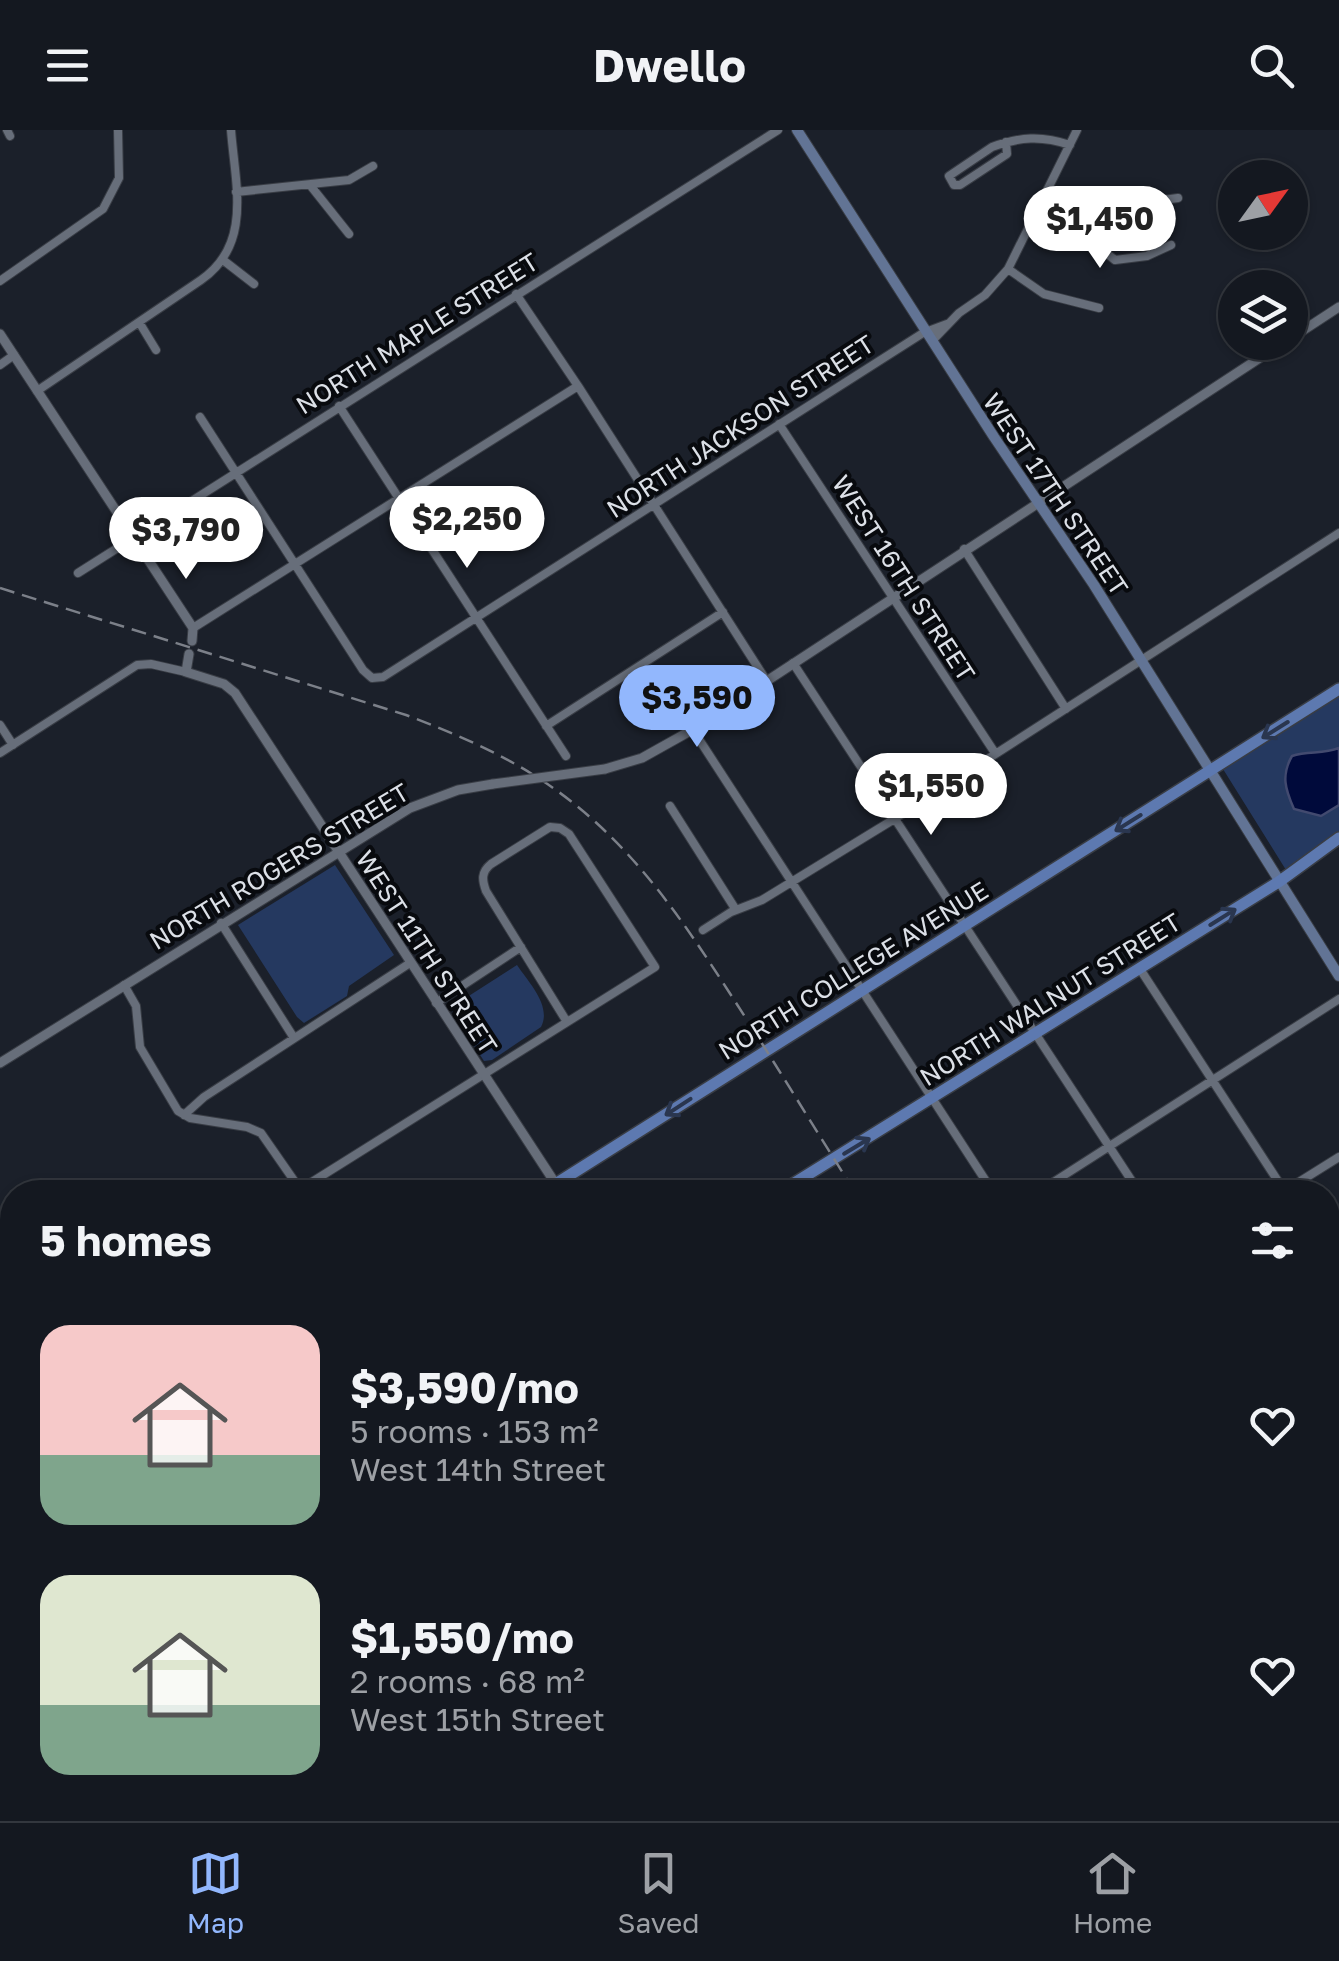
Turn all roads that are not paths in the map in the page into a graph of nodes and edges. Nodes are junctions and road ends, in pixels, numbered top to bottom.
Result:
1 (118, 130) edge
2 (231, 130) edge
3 (778, 130) edge
4 (797, 130) edge
5 (1077, 130) edge
6 (1006, 142) junction
7 (1070, 145) junction
8 (373, 166) dead end
9 (310, 184) junction
10 (236, 192) junction
11 (1046, 196) junction
12 (1178, 198) dead end
13 (1029, 227) junction
14 (349, 234) dead end
15 (1171, 245) dead end
16 (224, 260) junction
17 (1008, 269) junction
18 (0, 282) edge
19 (254, 284) dead end
20 (516, 294) junction
21 (1339, 307) edge
22 (1100, 308) dead end
23 (138, 322) junction
24 (1308, 327) edge
25 (0, 334) edge
26 (929, 336) junction
27 (156, 350) dead end
28 (14, 356) junction
29 (1257, 360) edge
30 (0, 364) edge
31 (578, 386) junction
32 (37, 391) junction
33 (339, 406) junction
34 (200, 417) dead end
35 (779, 424) junction
36 (235, 472) junction
37 (399, 501) junction
38 (1038, 501) junction
39 (654, 506) junction
40 (1339, 533) edge
41 (132, 537) junction
42 (964, 549) junction
43 (295, 566) junction
44 (78, 572) dead end
45 (893, 597) junction
46 (723, 612) junction
47 (475, 619) junction
48 (192, 628) junction
49 (192, 640) dead end
50 (189, 654) dead end
51 (1141, 660) junction
52 (792, 663) junction
53 (186, 672) junction
54 (766, 680) junction
55 (1339, 689) edge
56 (1066, 708) junction
57 (680, 710) dead end
58 (0, 725) edge
59 (546, 726) junction
60 (692, 730) junction
61 (13, 745) junction
62 (0, 753) edge
63 (995, 754) junction
64 (566, 756) dead end
65 (1210, 770) junction
66 (670, 806) dead end
67 (896, 818) junction
68 (1339, 838) edge
69 (338, 852) junction
70 (792, 881) junction
71 (1280, 881) junction
72 (736, 910) junction
73 (221, 923) junction
74 (965, 926) junction
75 (703, 930) dead end
76 (521, 948) junction
77 (410, 963) junction
78 (1140, 970) junction
79 (1339, 976) edge
80 (124, 985) junction
81 (863, 991) junction
82 (1339, 999) edge
83 (436, 1003) junction
84 (567, 1022) junction
85 (1036, 1035) junction
86 (294, 1038) junction
87 (0, 1063) edge
88 (483, 1075) junction
89 (1212, 1080) junction
90 (934, 1099) junction
91 (184, 1115) junction
92 (1109, 1147) junction
93 (1339, 1157) edge
94 (291, 1180) edge
95 (318, 1180) edge
96 (552, 1180) edge
97 (572, 1180) edge
98 (800, 1180) edge
99 (985, 1180) edge
100 (1057, 1180) edge
101 (1131, 1180) edge
102 (1276, 1180) edge
103 (1303, 1180) edge

1 - 18 street
2 - 10 street
3 - 20 street, NORTH MAPLE STREET
4 - 26 main road, WEST 17TH STREET
5 - 7 street
6 - 6 street
6 - 7 street
7 - 11 street
8 - 9 street
9 - 10 street
9 - 14 street
10 - 16 street
11 - 12 street
11 - 13 street
13 - 15 street
13 - 17 street
16 - 19 street
16 - 23 street
17 - 22 street
17 - 26 street, NORTH JACKSON STREET
20 - 31 street
20 - 33 street, NORTH MAPLE STREET
21 - 24 street, NORTH ROGERS STREET
23 - 27 street
23 - 32 street
25 - 28 street
26 - 35 street, NORTH JACKSON STREET
26 - 38 main road, WEST 17TH STREET
28 - 30 street
28 - 32 street
29 - 38 street, NORTH ROGERS STREET
31 - 37 street
31 - 39 street
32 - 41 street
33 - 36 street, NORTH MAPLE STREET
33 - 37 street
34 - 36 street
35 - 39 street, NORTH JACKSON STREET
35 - 45 street, WEST 16TH STREET
36 - 41 street, NORTH MAPLE STREET
36 - 43 street
37 - 43 street
37 - 47 street
38 - 42 street, NORTH ROGERS STREET
38 - 51 main road, WEST 17TH STREET
39 - 46 street
39 - 47 street, NORTH JACKSON STREET
40 - 51 street
41 - 44 street, NORTH MAPLE STREET
41 - 48 street
42 - 45 street, NORTH ROGERS STREET
42 - 56 street
43 - 47 street, NORTH JACKSON STREET
43 - 48 street
45 - 52 street, NORTH ROGERS STREET
45 - 63 street, WEST 16TH STREET
46 - 54 street
46 - 59 street
47 - 59 street
48 - 49 street
50 - 53 street
51 - 56 street
51 - 65 main road, WEST 17TH STREET
52 - 54 street, NORTH ROGERS STREET
52 - 67 street
53 - 61 street
53 - 69 street, WEST 11TH STREET
54 - 60 street, NORTH ROGERS STREET
55 -> 65 main road, NORTH COLLEGE AVENUE
56 - 63 street
57 - 60 street
58 - 61 street
59 - 64 street
60 - 69 street, NORTH ROGERS STREET, bridge
60 - 70 street
61 - 62 street
63 - 67 street
65 - 71 main road, WEST 17TH STREET
65 -> 74 main road, NORTH COLLEGE AVENUE
66 - 72 street
67 - 70 street
67 - 74 street
68 - 71 main road, NORTH WALNUT STREET
69 - 73 street, NORTH ROGERS STREET
69 - 77 street, WEST 11TH STREET
70 - 72 street
70 - 81 street
78 -> 71 main road, NORTH WALNUT STREET
71 - 79 main road, WEST 17TH STREET
72 - 75 street
73 - 80 street, NORTH ROGERS STREET
73 - 86 street
74 - 81 main road, NORTH COLLEGE AVENUE
74 - 85 street
76 - 83 street
76 - 84 street
76 - 84 street
77 - 83 street, WEST 11TH STREET
77 - 86 street
78 - 85 main road, NORTH WALNUT STREET
78 - 89 street
80 - 87 street, NORTH ROGERS STREET
80 - 91 street
81 - 90 street
81 -> 97 main road, NORTH COLLEGE AVENUE
82 - 89 street
83 - 88 street, WEST 11TH STREET
84 - 88 street
85 - 90 main road, NORTH WALNUT STREET
85 - 92 street
86 - 91 street
88 - 95 street
88 - 96 street, WEST 11TH STREET
89 - 92 street
89 - 102 street
98 -> 90 main road, NORTH WALNUT STREET
90 - 99 street
91 - 94 street
92 - 100 street
92 - 101 street
93 - 103 street

